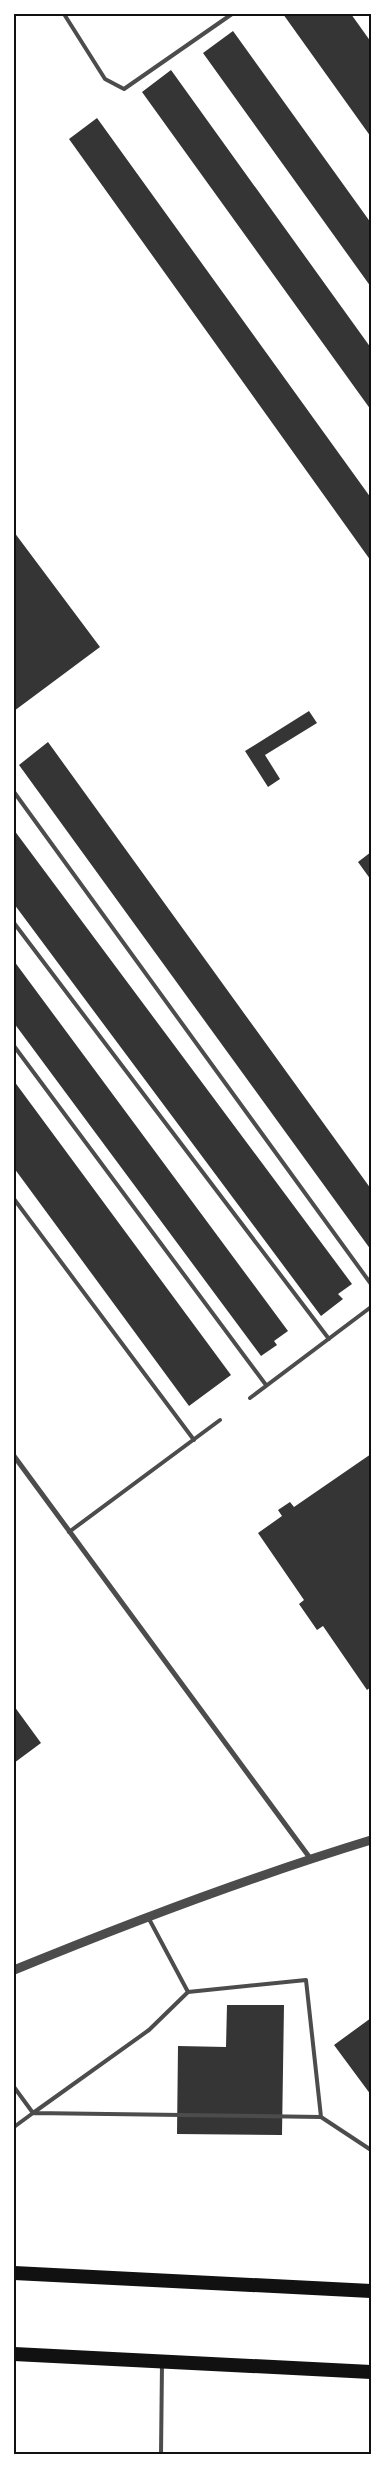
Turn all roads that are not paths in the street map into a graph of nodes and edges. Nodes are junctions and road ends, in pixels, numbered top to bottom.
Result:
1 (64, 14) edge
2 (232, 14) edge
3 (14, 792) edge
4 (14, 923) edge
5 (14, 1046) edge
6 (14, 1199) edge
7 (371, 1284) edge
8 (371, 1308) edge
9 (329, 1339) junction
10 (266, 1385) junction
11 (250, 1398) dead end
12 (220, 1420) dead end
13 (194, 1440) junction
14 (14, 1456) edge
15 (70, 1532) junction
16 (371, 1840) edge
17 (310, 1858) junction
18 (148, 1916) junction
19 (14, 1970) edge
20 (188, 1992) junction
21 (14, 2087) edge
22 (33, 2113) junction
23 (321, 2117) junction
24 (14, 2128) edge
25 (371, 2150) edge
26 (14, 2274) edge
27 (371, 2291) edge
28 (14, 2354) edge
29 (162, 2361) junction
30 (371, 2372) edge
31 (161, 2454) edge

1 - 2 lane
3 - 7 lane
4 - 9 lane
5 - 10 lane
6 - 13 lane
8 - 9 lane
9 - 10 lane
10 - 11 lane
12 - 13 lane
13 - 15 lane
14 - 15 street
15 - 17 street
16 - 17 street
17 - 18 street
18 - 19 street
18 - 20 lane
20 - 22 lane
20 - 23 lane
21 - 22 lane
22 - 23 lane
22 - 24 lane
23 - 25 lane
26 - 27 highway
28 - 29 highway
29 - 30 highway
29 - 31 lane

